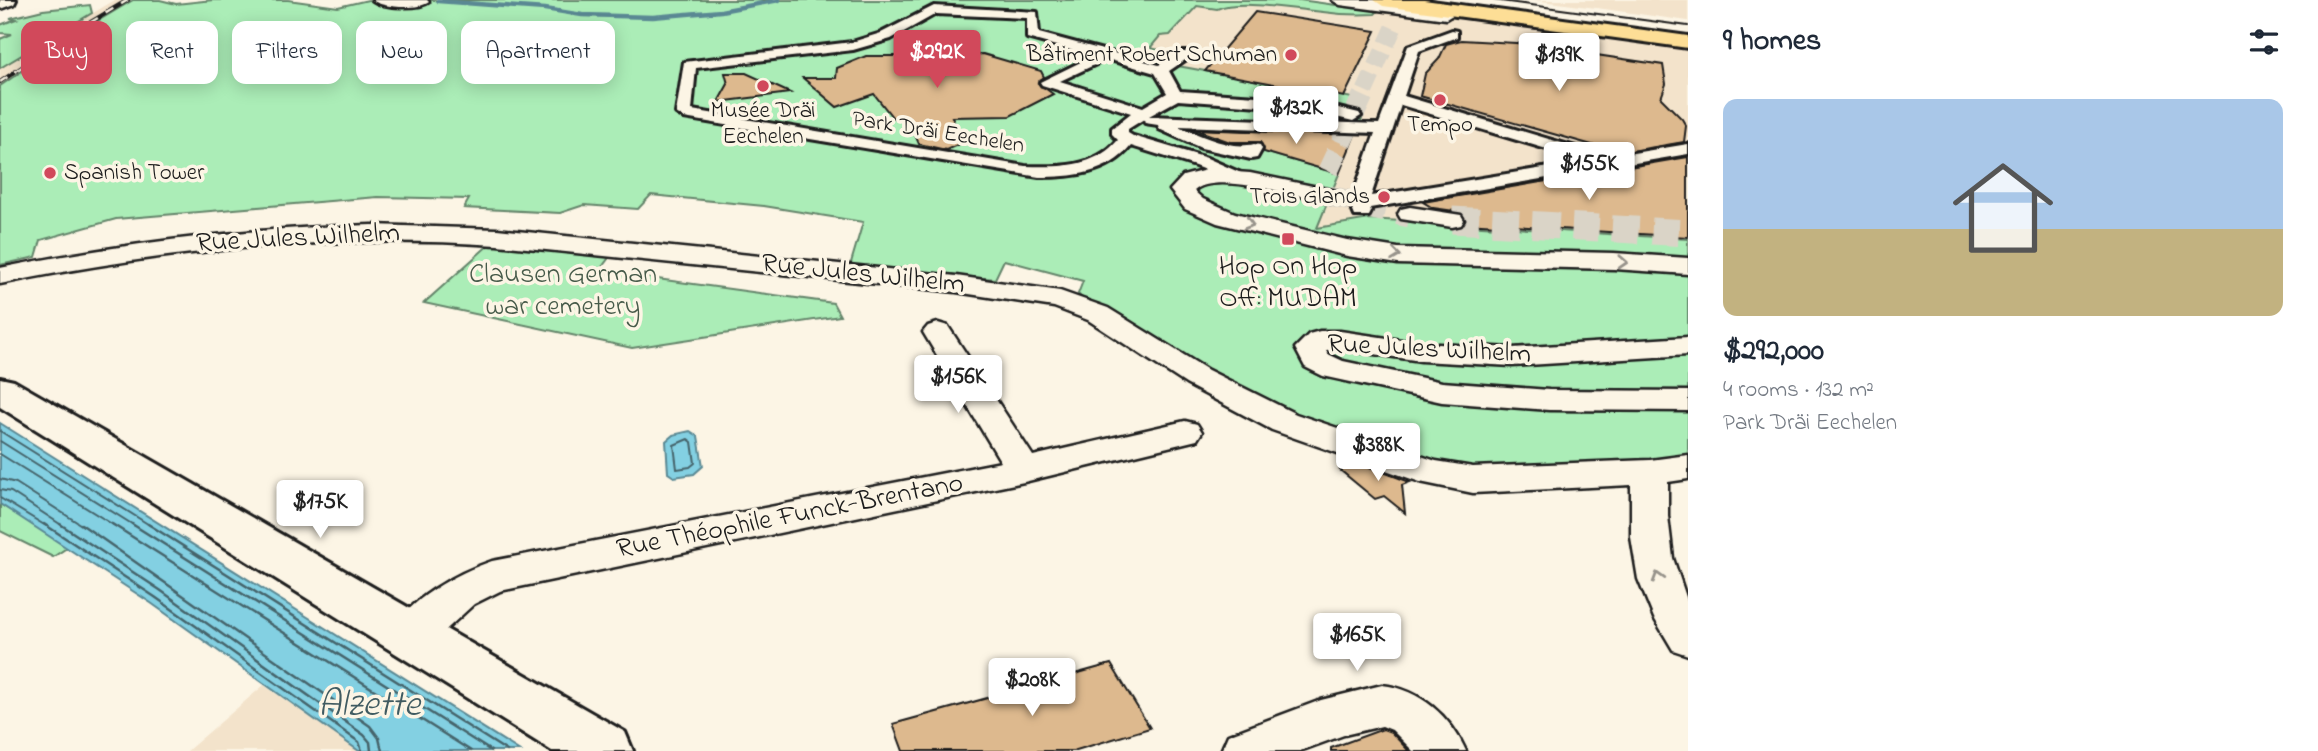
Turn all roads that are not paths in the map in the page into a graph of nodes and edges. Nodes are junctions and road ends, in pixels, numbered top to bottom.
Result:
1 (7, 0) edge
2 (380, 0) edge
3 (1340, 0) edge
4 (1383, 0) edge
5 (1432, 0) edge
6 (0, 2) edge
7 (421, 2) dead end
8 (1403, 4) edge
9 (1395, 25) tunnel mouth
10 (1452, 34) dead end
11 (1688, 34) edge
12 (1688, 42) edge
13 (1688, 48) edge
14 (1183, 55) dead end
15 (1097, 59) junction
16 (1161, 70) junction
17 (1175, 94) junction
18 (1395, 98) junction
19 (1144, 116) junction
20 (1353, 116) dead end
21 (1382, 136) junction
22 (1354, 138) dead end
23 (1127, 140) junction
24 (1254, 149) dead end
25 (1688, 149) edge
26 (1610, 162) junction
27 (1328, 171) tunnel mouth
28 (1236, 177) junction
29 (1410, 214) tunnel mouth
30 (1452, 220) tunnel mouth
31 (1688, 266) edge
32 (0, 276) edge
33 (938, 332) dead end
34 (1688, 346) edge
35 (0, 390) edge
36 (1688, 401) edge
37 (1185, 432) dead end
38 (1688, 467) edge
39 (1024, 470) junction
40 (1650, 472) junction
41 (411, 635) junction
42 (1688, 637) edge
43 (604, 751) edge
44 (1245, 751) edge
45 (1442, 751) edge

1 - 6 main road
2 - 7 street
3 - 8 street
4 - 8 main road
5 - 11 main road
8 - 9 street
8 - 12 main road
8 - 13 street
10 - 18 street
14 - 16 street
15 - 16 street, Park Dräi Eechelen
15 - 19 street
15 - 23 street, Park Dräi Eechelen
16 - 17 street
17 - 19 street
17 - 20 street
18 - 21 street
18 - 26 street
19 - 21 street
19 - 23 street, Park Dräi Eechelen
19 - 24 street
21 - 22 street
21 - 26 street
23 - 28 street
25 - 26 street
27 - 28 street
28 -> 31 street
29 - 30 street
32 - 40 street, Rue Jules Wilhelm
33 - 39 street
34 - 36 street, Rue Jules Wilhelm
35 - 41 main road
37 - 39 street, Rue Théophile Funck-Brentano
38 - 40 street, Rue Jules Wilhelm
39 - 41 street, Rue Théophile Funck-Brentano
42 -> 40 street
41 - 43 main road
44 - 45 street

